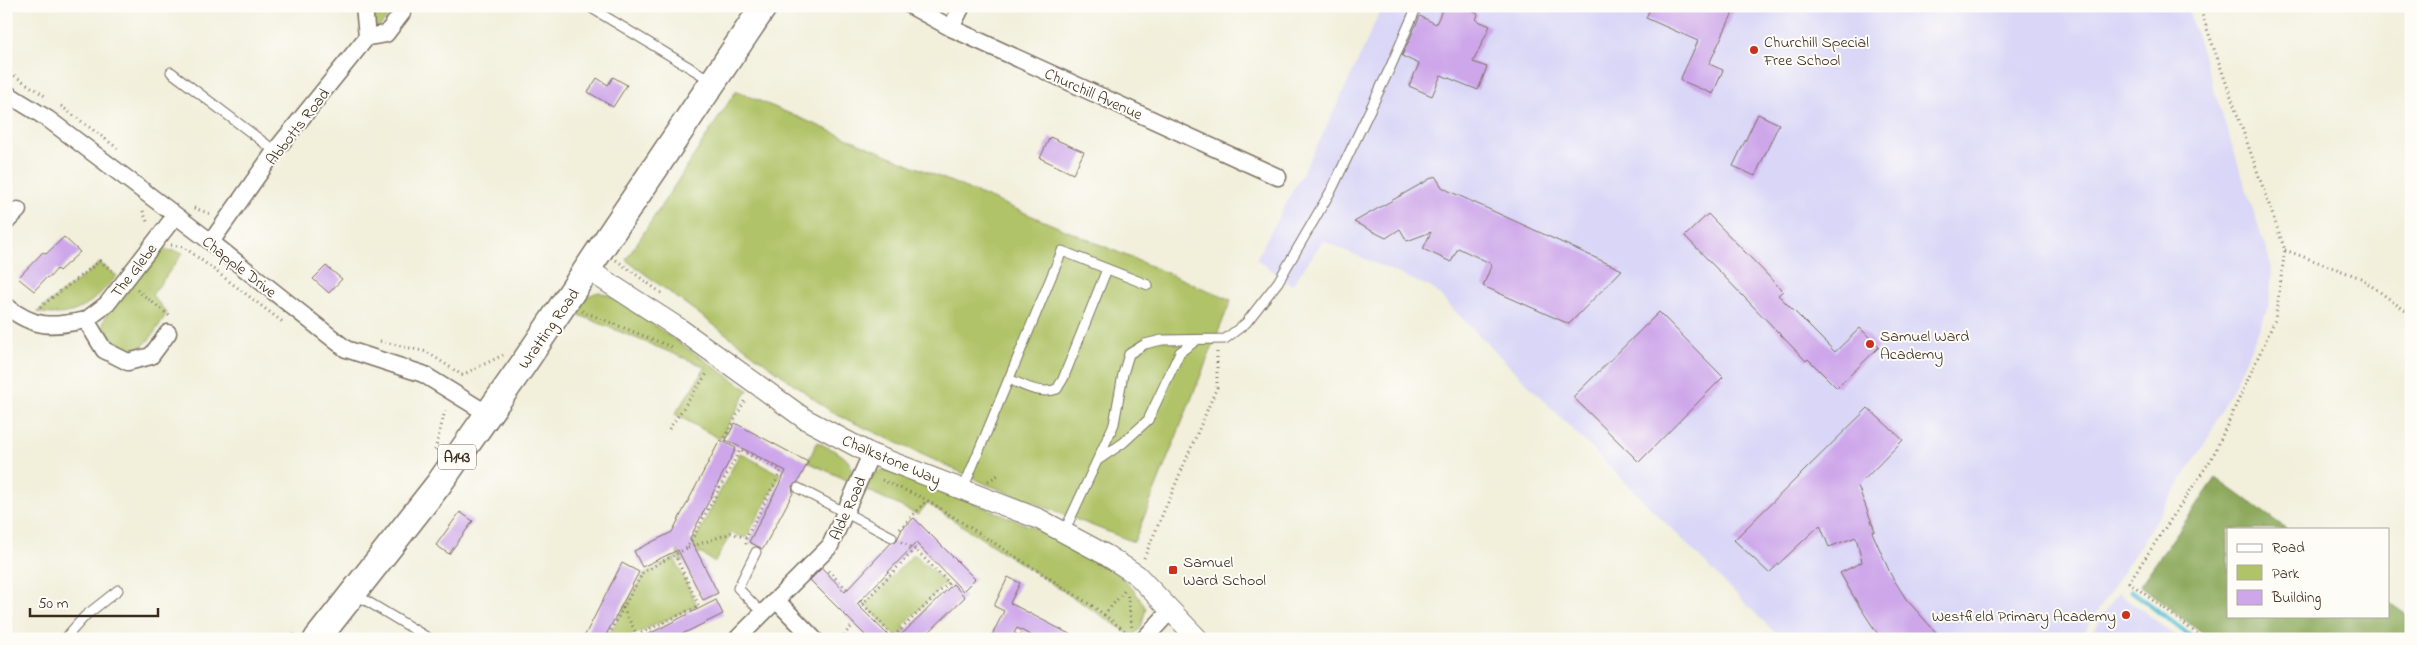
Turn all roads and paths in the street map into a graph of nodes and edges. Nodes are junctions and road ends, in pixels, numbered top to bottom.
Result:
1 (364, 6) edge
2 (399, 6) edge
3 (588, 6) edge
4 (789, 6) edge
5 (911, 6) edge
6 (962, 6) edge
7 (1417, 6) edge
8 (2199, 6) edge
9 (774, 10) edge
10 (951, 28) junction
11 (367, 37) junction
12 (6, 70) edge
13 (171, 72) dead end
14 (714, 83) junction
15 (6, 93) edge
16 (52, 100) dead end
17 (60, 105) dead end
18 (275, 151) junction
19 (128, 157) dead end
20 (1278, 177) dead end
21 (18, 210) dead end
22 (182, 210) junction
23 (227, 220) junction
24 (6, 222) edge
25 (211, 242) junction
26 (2285, 250) junction
27 (618, 254) dead end
28 (587, 269) junction
29 (1107, 269) junction
30 (1148, 285) dead end
31 (672, 301) dead end
32 (6, 306) edge
33 (581, 310) dead end
34 (2411, 315) edge
35 (86, 320) junction
36 (168, 333) dead end
37 (1217, 339) junction
38 (1197, 340) junction
39 (379, 341) dead end
40 (676, 349) dead end
41 (506, 354) dead end
42 (712, 367) dead end
43 (1009, 379) junction
44 (748, 393) dead end
45 (488, 414) junction
46 (669, 429) dead end
47 (726, 441) dead end
48 (1097, 461) junction
49 (867, 463) junction
50 (998, 476) dead end
51 (965, 484) junction
52 (798, 488) dead end
53 (927, 500) junction
54 (846, 511) junction
55 (1064, 532) junction
56 (892, 536) joint
57 (746, 538) junction
58 (688, 548) junction
59 (756, 552) joint
60 (675, 555) junction
61 (817, 560) junction
62 (1132, 582) junction
63 (847, 589) dead end
64 (118, 590) dead end
65 (353, 593) junction
66 (776, 600) junction
67 (624, 608) junction
68 (1170, 611) junction
69 (762, 614) junction
70 (1104, 615) junction
71 (854, 624) dead end
72 (68, 637) edge
73 (895, 638) edge
74 (1134, 638) edge
75 (317, 639) edge
76 (430, 639) edge
77 (606, 639) edge
78 (737, 639) edge
79 (814, 639) edge
80 (840, 639) edge
81 (1014, 639) edge
82 (1029, 639) edge
83 (1144, 639) edge
84 (1198, 639) edge
85 (2204, 639) edge

1 - 11 street
2 - 11 street
3 - 14 lane
4 - 9 path
5 - 10 street, Churchill Avenue
6 - 10 street
7 - 37 lane
8 - 26 path
9 - 14 main road, Wratting Road / A143
10 - 20 street, Churchill Avenue
11 - 18 street, Abbotts Road
12 - 16 path
13 - 18 lane
14 - 28 main road, Wratting Road / A143
15 - 22 street, Chapple Drive
17 - 19 path
18 - 23 street, Abbotts Road
21 - 24 street
22 - 23 path
22 - 25 street, Chapple Drive
22 - 35 street, The Glebe
23 - 25 street, Abbotts Road
25 - 45 street, Chapple Drive
26 - 34 path
26 - 85 path
27 - 31 path
28 - 45 main road, Wratting Road / A143
28 - 49 street, Chalkstone Way
29 - 30 lane
29 - 43 lane
29 - 43 lane
32 - 35 street, The Glebe
33 - 40 path
35 - 36 street
37 - 38 lane
37 - 62 path
38 - 48 lane
38 - 48 lane
39 - 41 path
42 - 46 path
43 - 51 lane
44 - 47 path
45 - 65 main road, Wratting Road / A143
48 - 55 lane
49 - 51 street, Chalkstone Way
49 - 53 path
49 - 54 street, Alde Road
50 - 51 path
51 - 55 street, Chalkstone Way
52 - 54 lane
53 - 56 path
53 - 70 path
54 - 56 lane
54 - 61 street, Alde Road
55 - 62 street, Chalkstone Way
57 - 58 path
57 - 58 path
57 - 59 path
58 - 60 path
59 - 69 lane
60 - 67 path
60 - 67 path
61 - 63 path
61 - 66 street, Alde Road
62 - 68 street, Chalkstone Way
62 - 70 path
62 - 74 path
64 - 72 lane
65 - 75 main road, Wratting Road / A143
65 - 76 lane
66 - 69 street, Alde Road
66 - 79 street
67 - 77 path
68 - 83 street
68 - 84 street, Chalkstone Way
69 - 78 street, Alde Road
70 - 74 path
71 - 80 path
73 - 73 path
81 - 82 path

